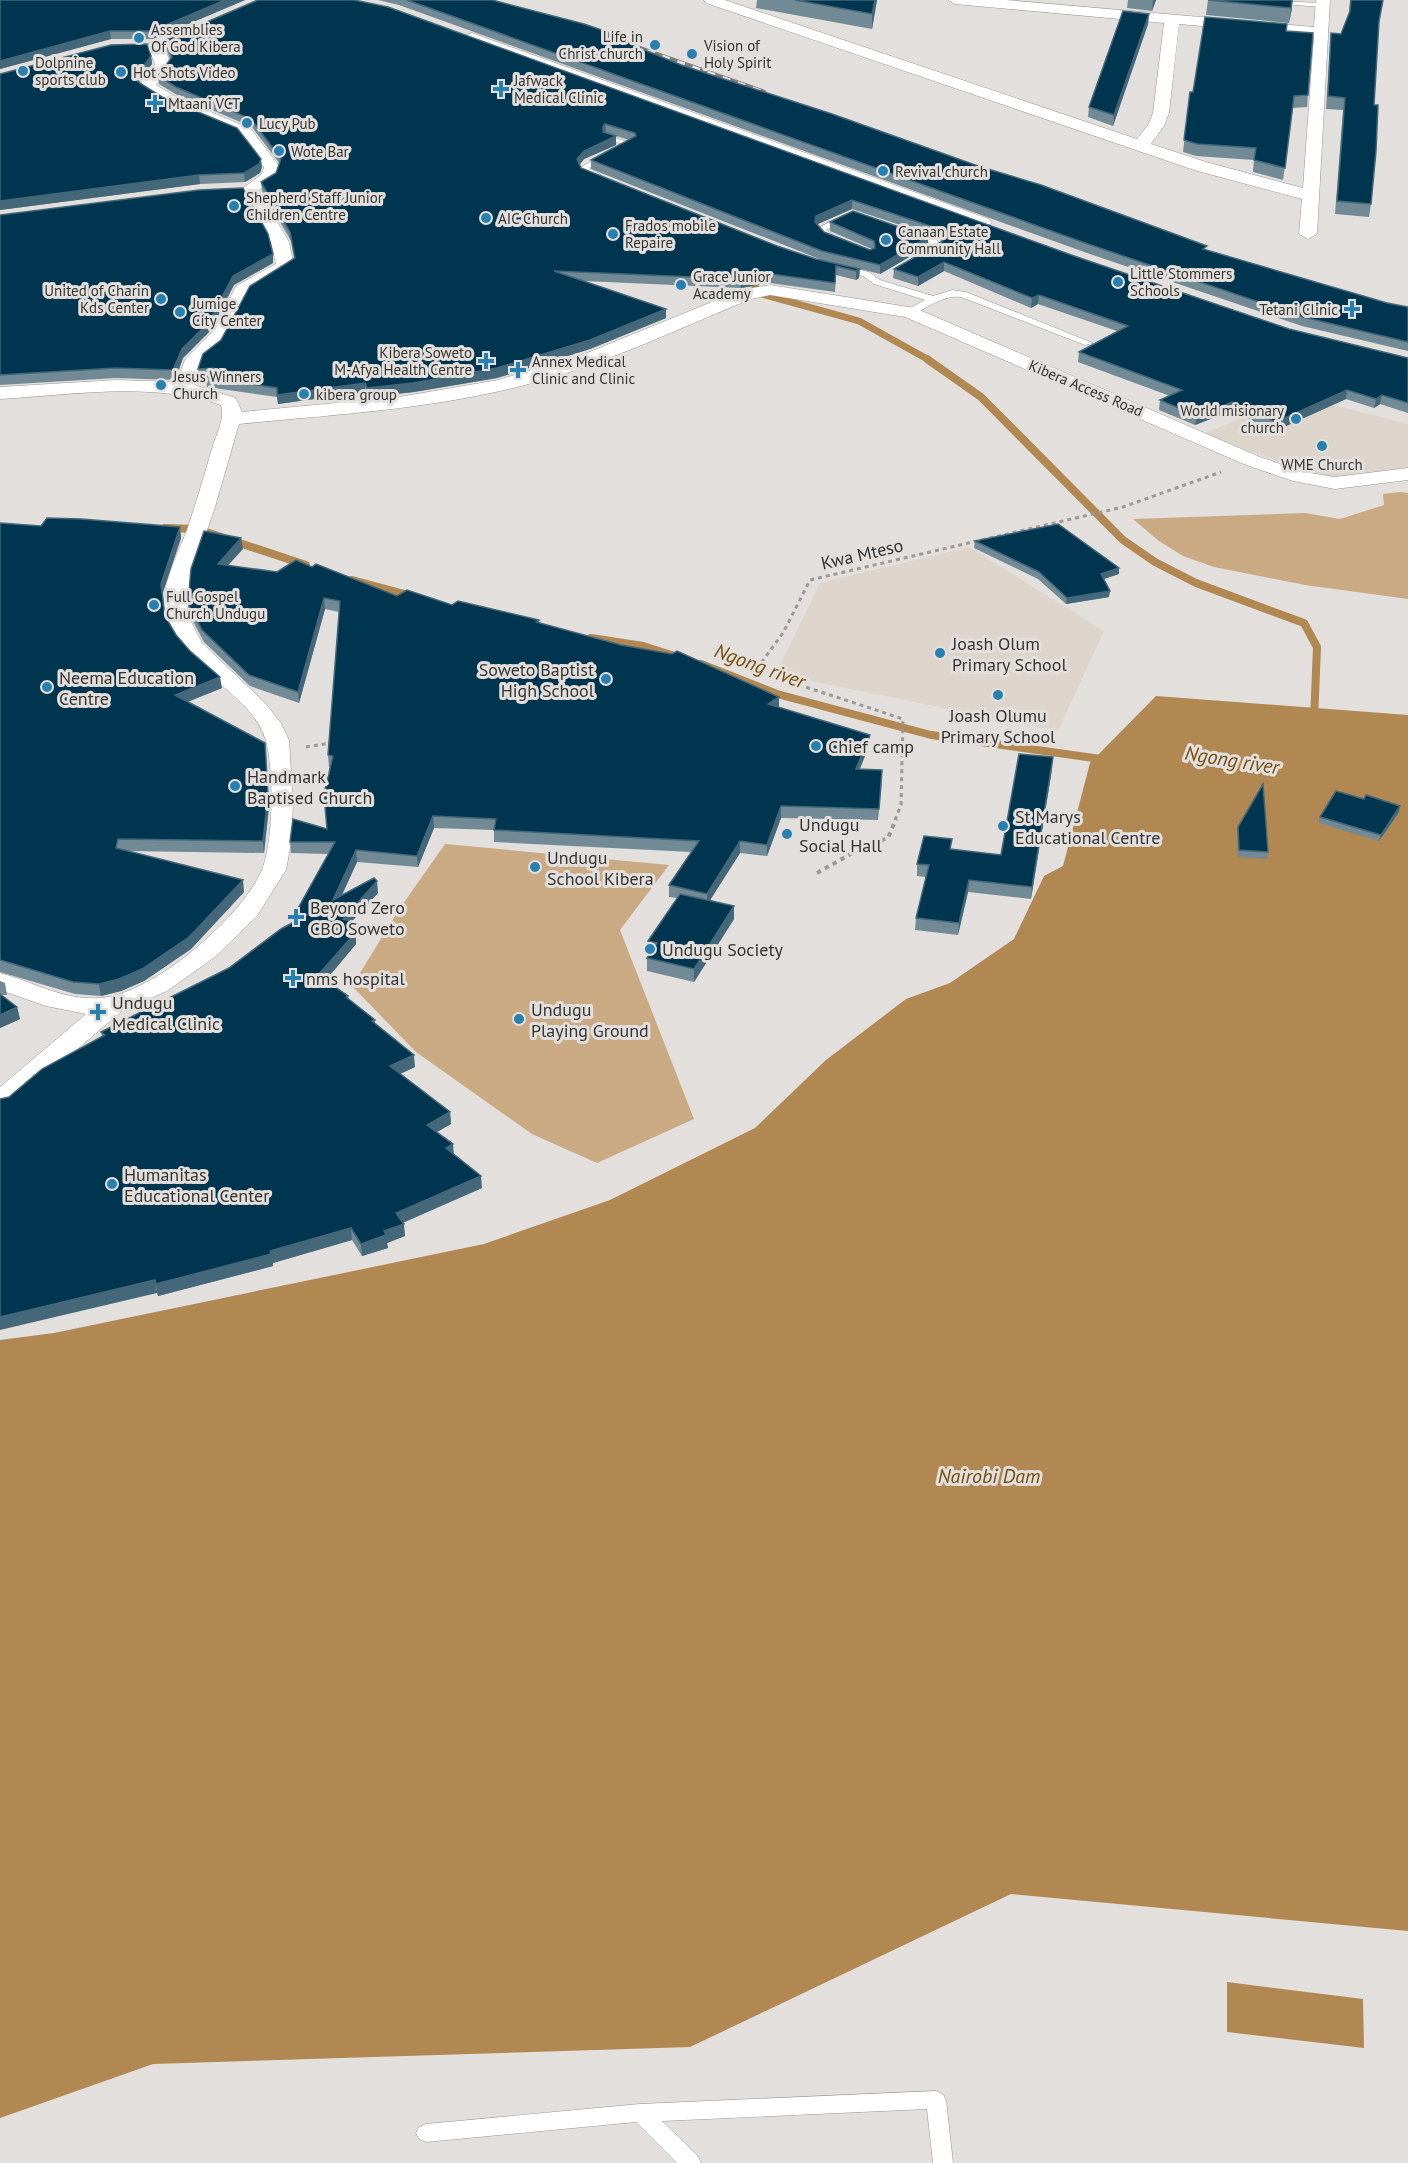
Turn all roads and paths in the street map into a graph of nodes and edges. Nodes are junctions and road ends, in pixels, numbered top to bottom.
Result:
1 (711, 0) edge
2 (955, 0) edge
3 (1252, 0) edge
4 (1323, 2) edge
5 (1063, 5) edge
6 (1172, 20) junction
7 (1322, 32) junction
8 (458, 33) edge
9 (156, 43) edge
10 (608, 137) edge
11 (1142, 144) junction
12 (605, 180) edge
13 (1312, 196) junction
14 (859, 215) edge
15 (899, 228) edge
16 (1003, 231) edge
17 (1308, 234) dead end
18 (849, 246) edge
19 (920, 256) edge
20 (830, 266) edge
21 (933, 298) junction
22 (909, 312) junction
23 (1088, 343) dead end
24 (183, 389) junction
25 (0, 393) edge
26 (231, 419) junction
27 (1253, 461) junction
28 (1408, 474) edge
29 (340, 745) edge
30 (280, 755) junction
31 (817, 873) dead end
32 (0, 981) edge
33 (114, 1004) junction
34 (0, 1101) edge
35 (640, 2113) junction
36 (426, 2133) dead end
37 (691, 2163) edge
38 (943, 2163) edge

1 - 11 street
2 - 5 street
3 - 4 lane
4 - 7 street
5 - 6 street
6 - 7 street
6 - 11 street
7 - 13 street
8 - 16 street
9 - 24 street
10 - 12 lane
11 - 13 street
13 - 17 street
14 - 18 lane
15 - 19 lane
20 - 21 lane
21 - 22 lane
21 - 23 lane
22 - 26 street, Kibera Access Road
22 - 27 street, Kibera Access Road
24 - 25 street
24 - 26 street
26 - 30 street
27 - 28 street, Kibera Access Road
27 - 31 path, Kwa Mteso
29 - 30 path
30 - 33 street
32 - 33 street
33 - 34 street
35 - 36 lane
35 - 37 lane
35 - 38 lane

